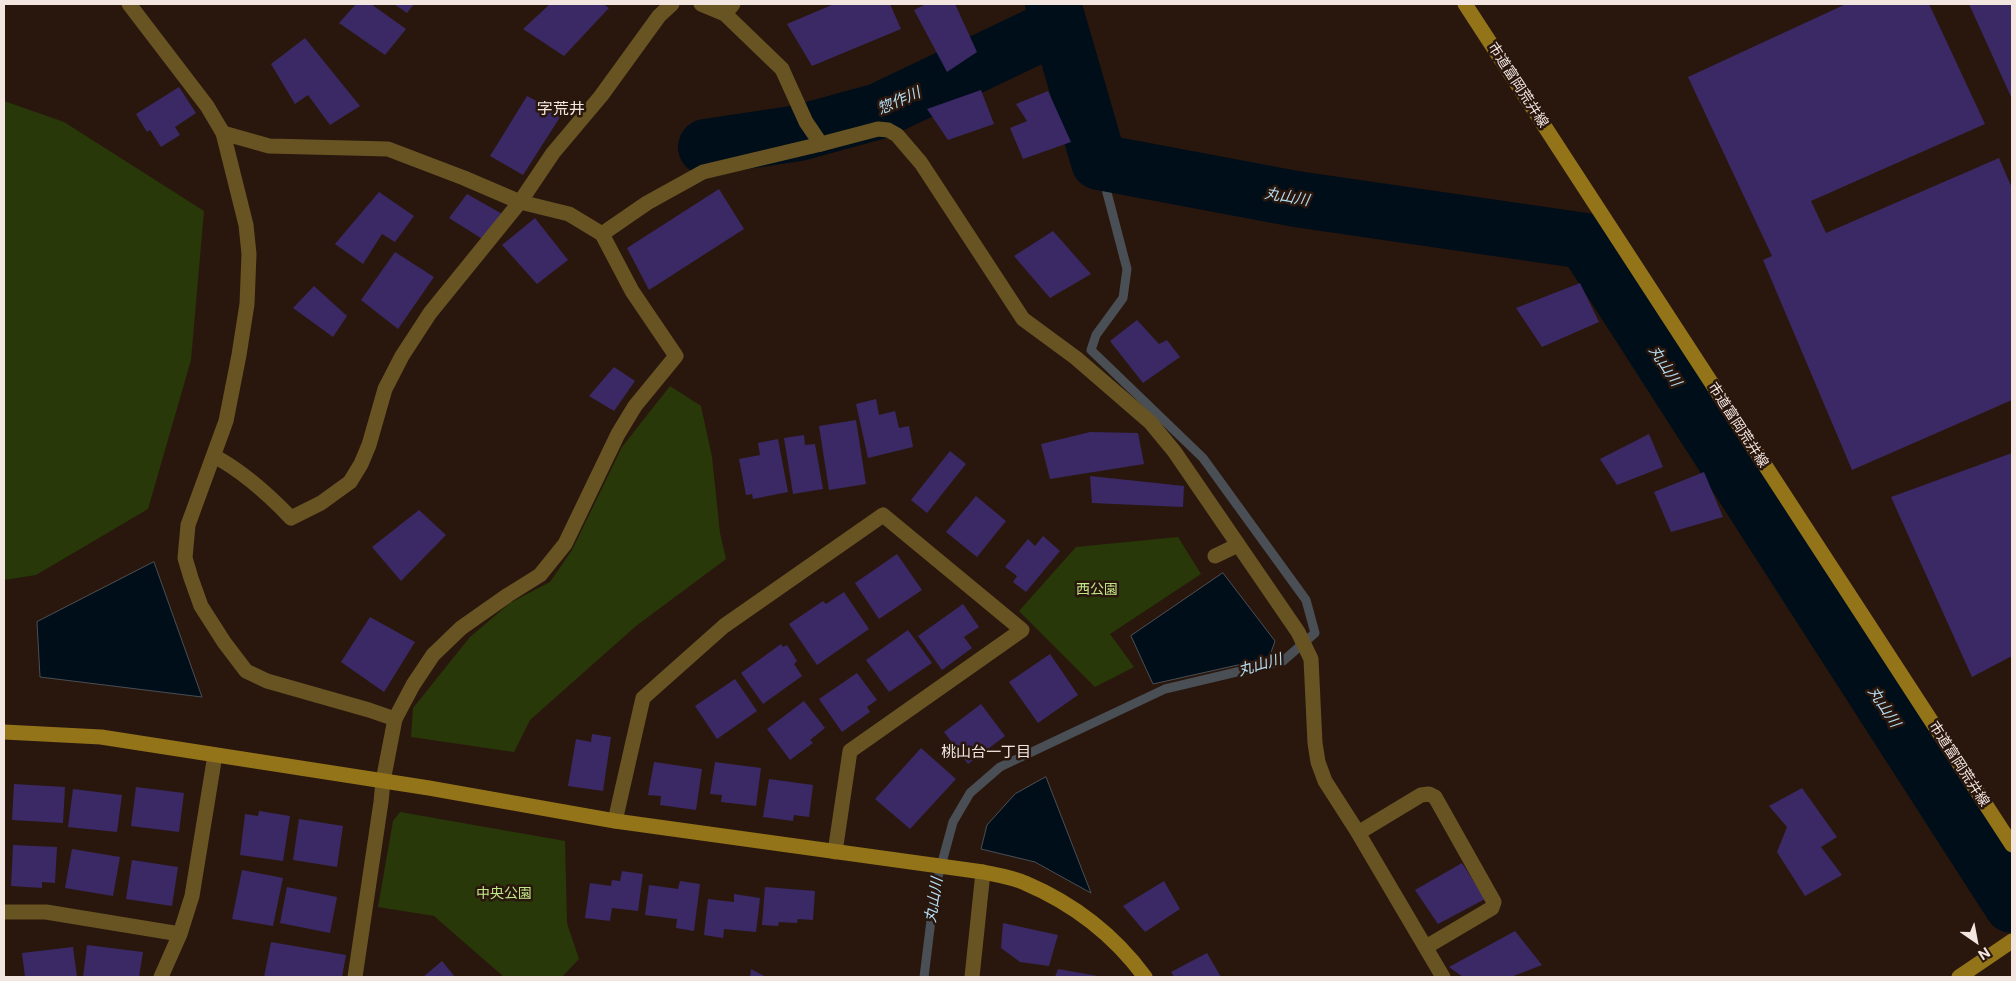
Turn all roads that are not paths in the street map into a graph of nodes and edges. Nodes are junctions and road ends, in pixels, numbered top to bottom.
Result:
1 (129, 4) edge
2 (672, 4) edge
3 (701, 4) edge
4 (1465, 4) edge
5 (729, 9) edge
6 (223, 132) junction
7 (821, 144) junction
8 (520, 202) junction
9 (602, 234) junction
10 (214, 456) junction
11 (1238, 545) junction
12 (1215, 556) dead end
13 (395, 720) junction
14 (4, 732) edge
15 (215, 755) junction
16 (383, 781) junction
17 (615, 821) junction
18 (1358, 833) junction
19 (2012, 845) edge
20 (835, 852) junction
21 (983, 872) junction
22 (4, 912) edge
23 (180, 934) junction
24 (2012, 941) edge
25 (1426, 947) junction
26 (162, 977) edge
27 (355, 977) edge
28 (972, 977) edge
29 (1145, 977) edge
30 (1444, 977) edge
31 (1959, 977) edge

1 - 6 street
2 - 8 street
3 - 5 street
4 - 19 street, 市道富岡荒井線
5 - 7 street
6 - 8 street
6 - 10 street
7 - 9 street
7 - 11 street
8 - 9 street
8 - 10 street
9 - 13 street
10 - 13 street
11 - 12 street
11 - 18 street
13 - 16 street
14 - 15 street
15 - 16 street
15 - 23 street
16 - 17 street
16 - 27 street
17 - 20 street
17 - 20 street
18 - 25 street
18 - 25 street
20 - 21 street
21 - 28 street
21 - 29 street
22 - 23 street
23 - 26 street
24 - 31 street
25 - 30 street

